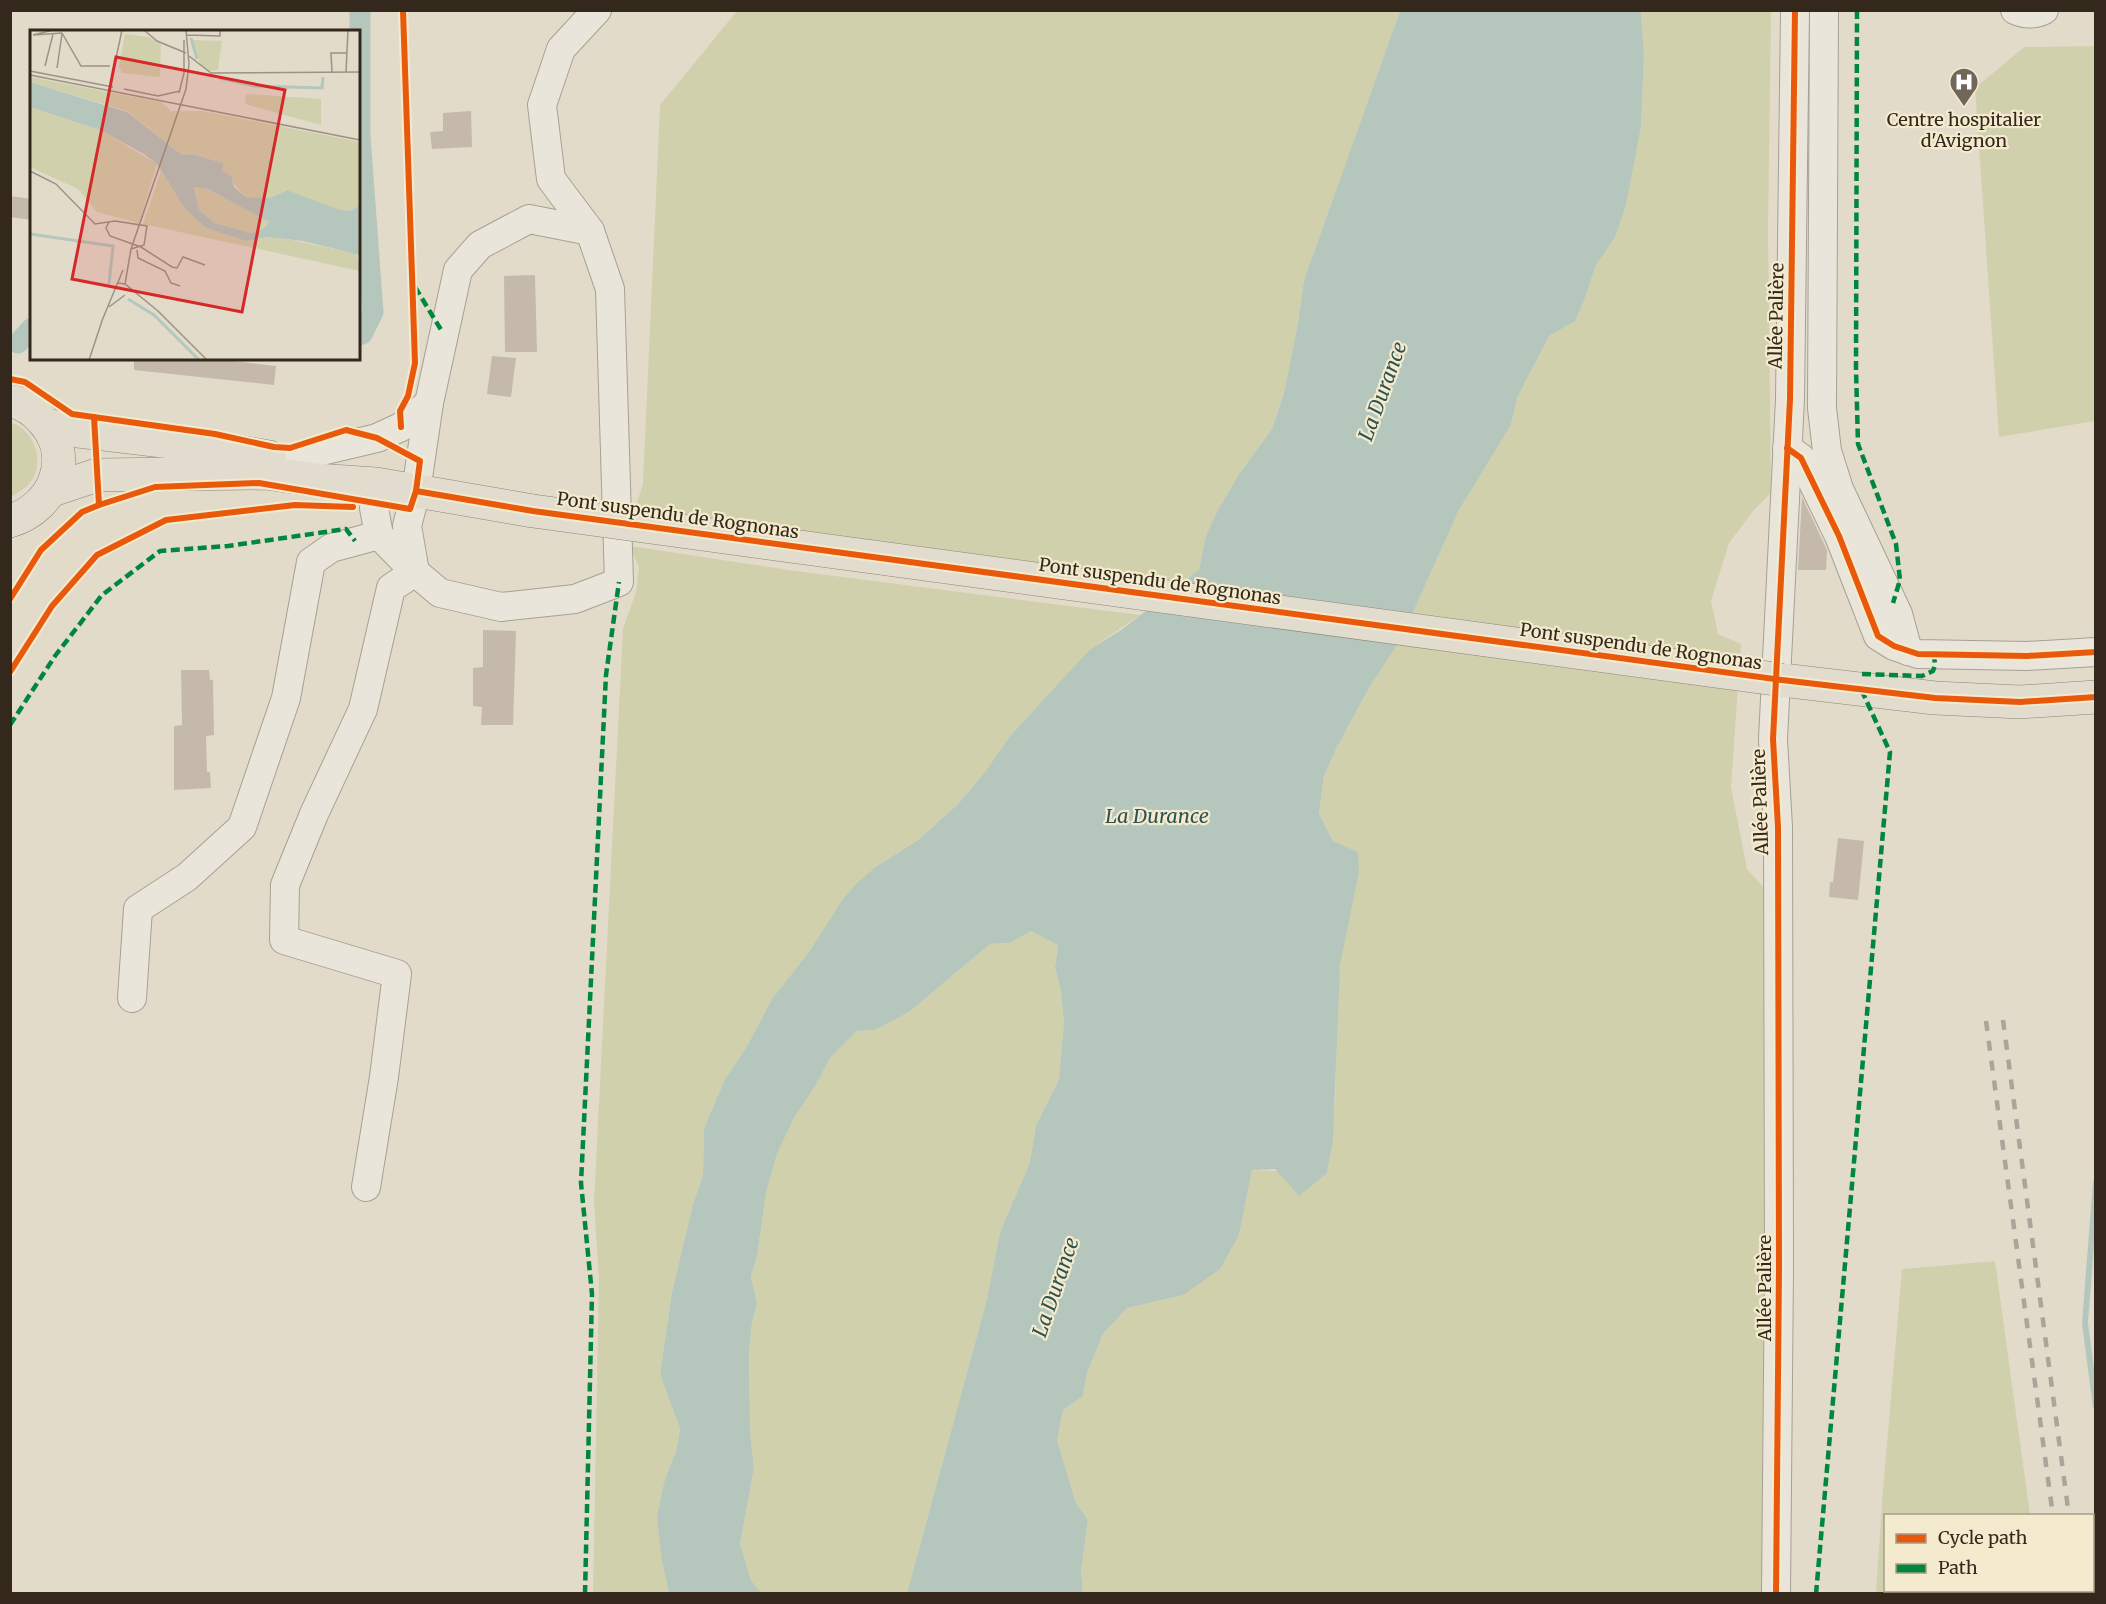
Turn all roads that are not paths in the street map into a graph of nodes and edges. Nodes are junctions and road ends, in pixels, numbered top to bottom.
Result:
1 (597, 10) edge
2 (1795, 10) edge
3 (1824, 10) edge
4 (2015, 10) edge
5 (2044, 10) edge
6 (590, 231) junction
7 (10, 401) edge
8 (429, 404) junction
9 (48, 425) junction
10 (1787, 448) junction
11 (284, 460) junction
12 (376, 484) junction
13 (52, 490) junction
14 (416, 491) junction
15 (15, 524) edge
16 (379, 535) junction
17 (415, 572) junction
18 (1908, 651) junction
19 (2096, 652) edge
20 (2096, 698) edge
21 (132, 998) dead end
22 (366, 1187) dead end
23 (1776, 1593) edge

1 - 6 street
2 - 10 street, Allée Palière
3 - 18 street
4 - 5 street
6 - 8 street
6 - 17 street
7 - 9 main road
8 - 11 street
8 - 14 street
9 - 11 main road
9 - 13 main road
10 - 18 street
10 - 23 street, Allée Palière
11 - 12 main road
12 - 13 main road
12 - 14 main road, Pont suspendu de Rognonas
12 - 16 street
13 - 15 main road
14 - 17 street
14 - 20 main road, Pont suspendu de Rognonas, bridge
16 - 17 street
16 - 21 street
17 - 22 street
18 - 19 street

